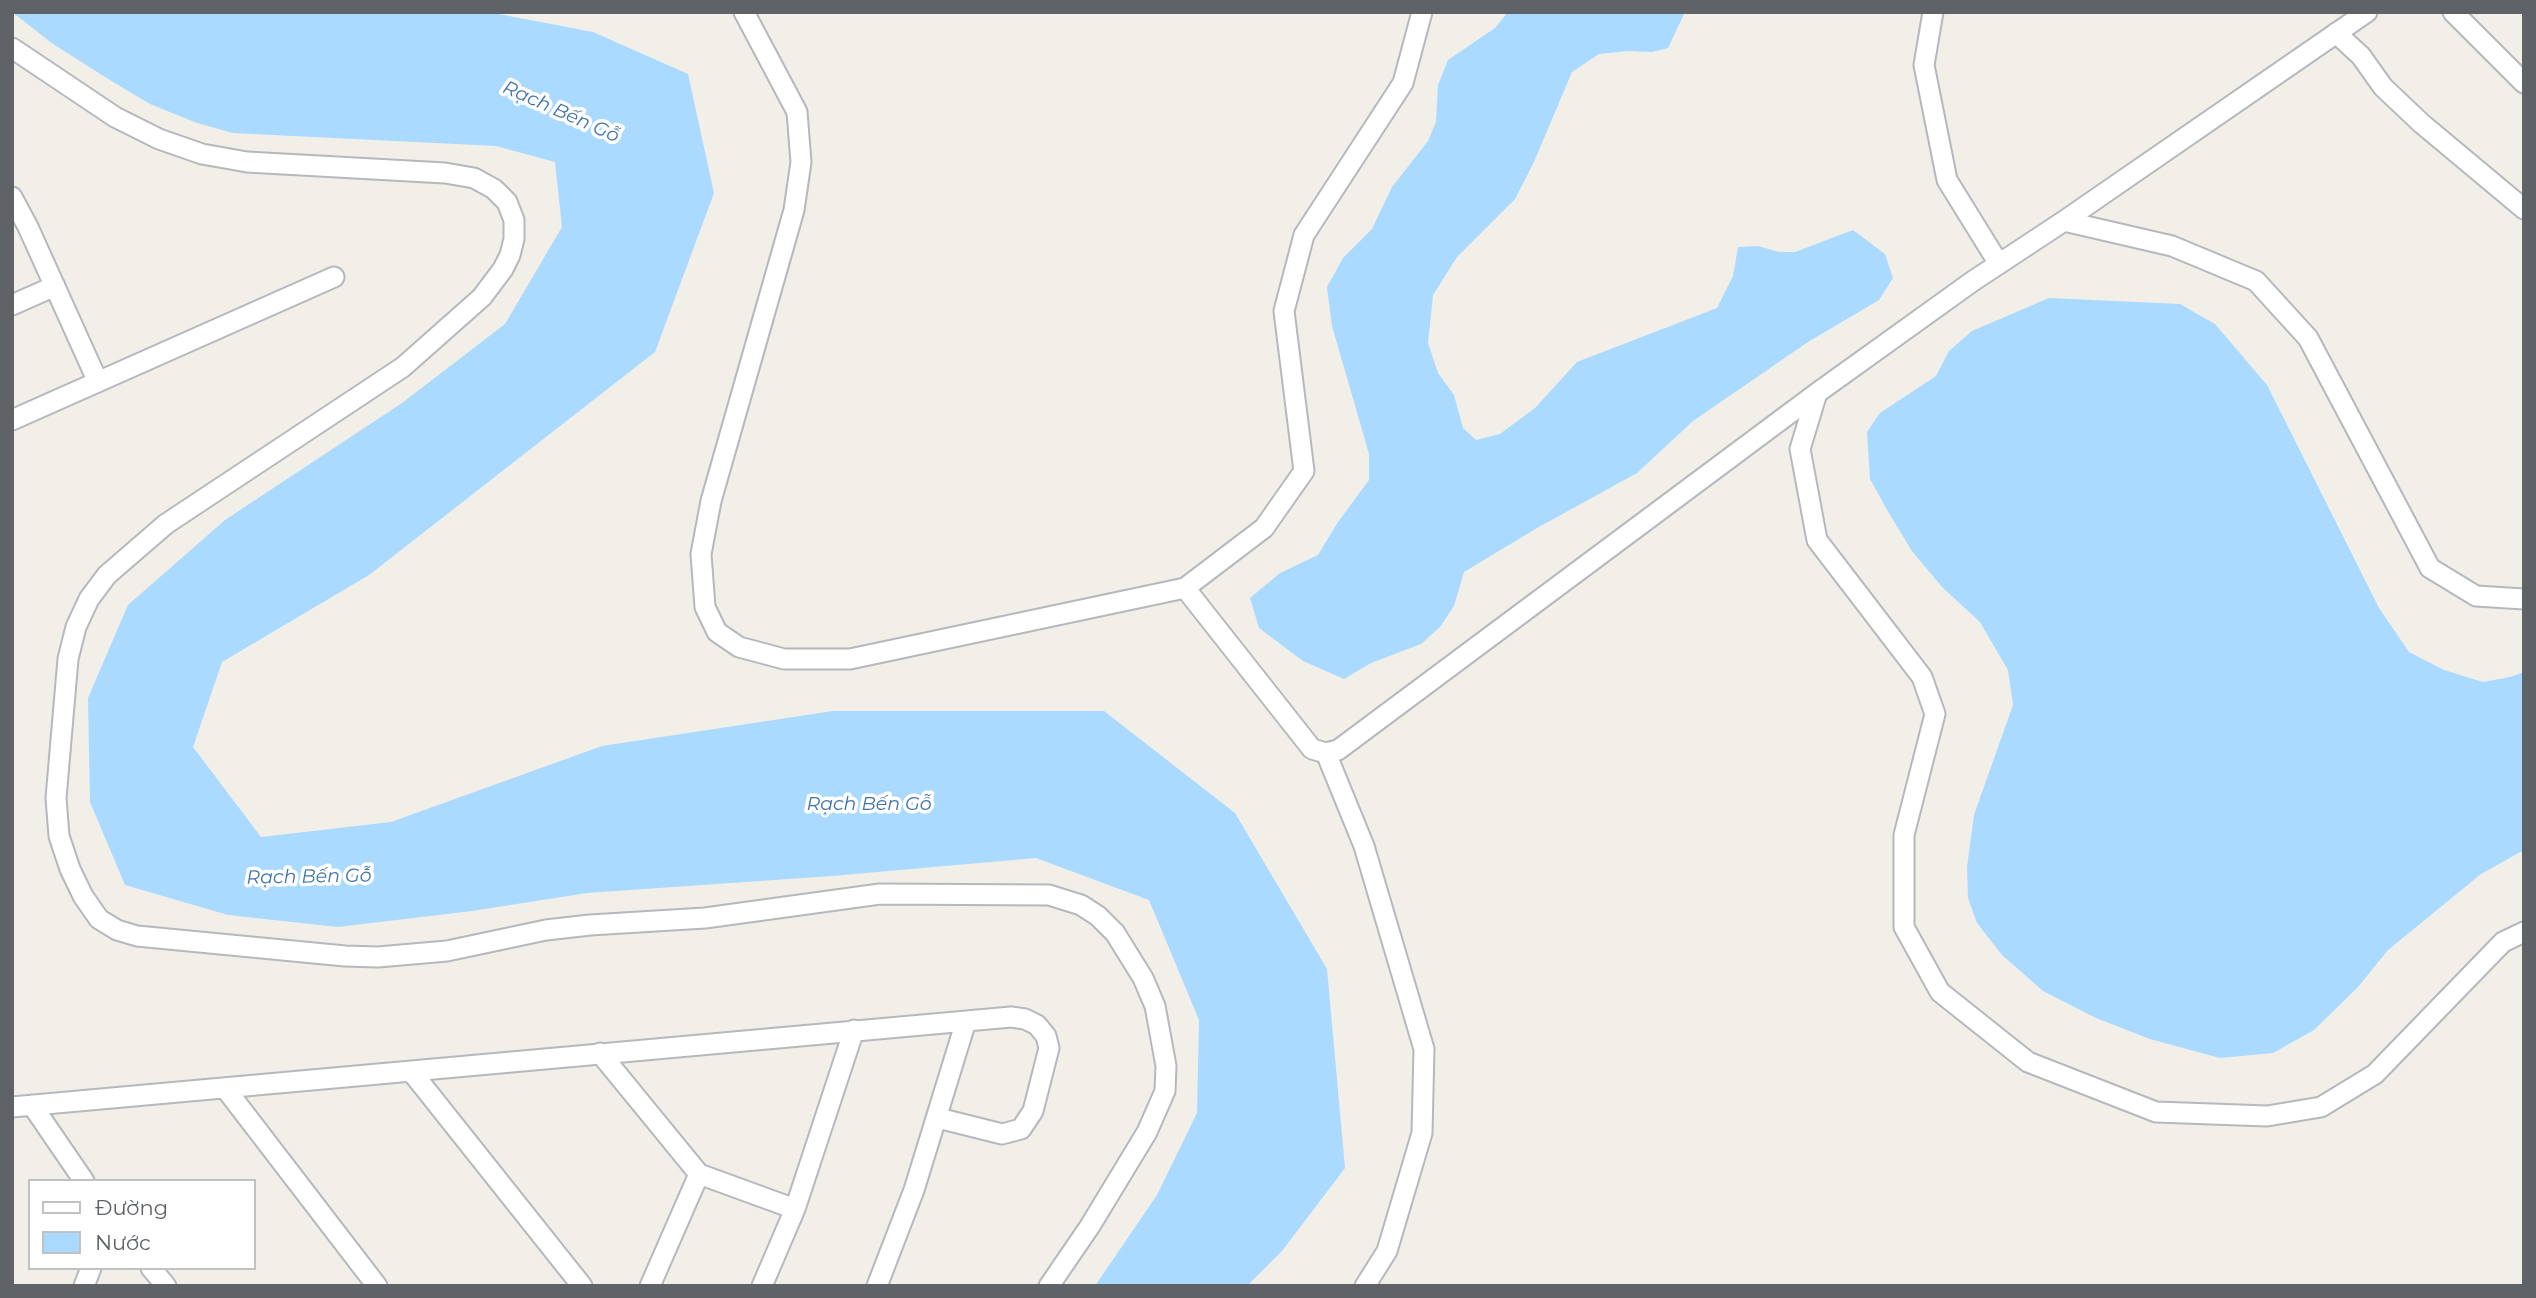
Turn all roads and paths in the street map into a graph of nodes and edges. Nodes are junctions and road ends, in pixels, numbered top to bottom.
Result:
1 (744, 12) edge
2 (1422, 12) edge
3 (1933, 12) edge
4 (2367, 12) edge
5 (2453, 12) edge
6 (2336, 33) junction
7 (12, 48) edge
8 (2524, 83) edge
9 (12, 197) edge
10 (2524, 209) edge
11 (2064, 221) junction
12 (1999, 264) junction
13 (334, 277) dead end
14 (55, 286) junction
15 (12, 305) edge
16 (98, 382) junction
17 (1817, 393) junction
18 (12, 420) edge
19 (1185, 588) junction
20 (2524, 598) edge
21 (1326, 753) junction
22 (2524, 932) edge
23 (966, 1021) junction
24 (855, 1030) junction
25 (600, 1054) junction
26 (411, 1071) junction
27 (225, 1088) junction
28 (22, 1106) edge
29 (938, 1118) junction
30 (699, 1174) junction
31 (82, 1179) edge
32 (794, 1209) junction
33 (153, 1270) edge
34 (166, 1286) edge
35 (377, 1286) edge
36 (582, 1286) edge
37 (650, 1286) edge
38 (762, 1286) edge
39 (877, 1286) edge
40 (1049, 1286) edge
41 (1365, 1286) edge

1 - 19 street
2 - 19 street
3 - 12 street
4 - 6 street
5 - 8 street
6 - 10 street
6 - 11 street
7 - 40 street
9 - 14 street
11 - 12 street
11 - 20 street
12 - 17 street
13 - 16 street
14 - 15 street
14 - 16 street
16 - 18 street
17 - 21 street
17 - 22 street
19 - 21 street
21 - 41 street
23 - 24 street
23 - 29 street
23 - 29 street
24 - 25 street
24 - 32 street
25 - 26 street
25 - 30 street
26 - 27 street
26 - 36 street
27 - 28 street
27 - 35 street
28 - 31 street
29 - 39 street
30 - 32 street
30 - 37 street
32 - 38 street
33 - 34 street

